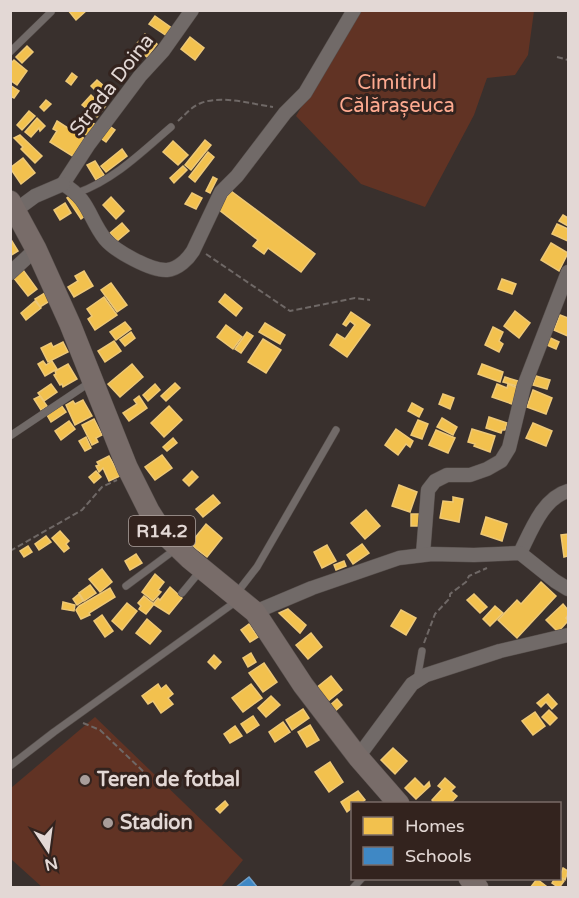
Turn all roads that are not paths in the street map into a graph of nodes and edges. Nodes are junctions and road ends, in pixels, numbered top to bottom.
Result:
1 (192, 10) edge
2 (354, 10) edge
3 (51, 12) dead end
4 (10, 52) edge
5 (171, 127) road end
6 (63, 184) junction
7 (77, 193) junction
8 (13, 205) edge
9 (36, 249) junction
10 (11, 272) edge
11 (568, 272) edge
12 (94, 380) junction
13 (336, 430) dead end
14 (10, 436) edge
15 (568, 491) edge
16 (178, 548) junction
17 (520, 553) junction
18 (423, 554) junction
19 (202, 569) junction
20 (126, 586) dead end
21 (568, 589) edge
22 (182, 593) dead end
23 (244, 602) junction
24 (568, 635) edge
25 (422, 651) road end
26 (417, 680) junction
27 (358, 757) junction
28 (10, 766) edge
29 (397, 802) edge

1 - 6 street, Strada Doina
2 - 7 street
3 - 4 lane
5 - 7 lane
6 - 7 street
6 - 8 street
8 - 9 main road, R14.2
9 - 10 street
9 - 12 main road, R14.2
11 - 18 street
12 - 14 lane
12 - 16 main road, R14.2
13 - 23 lane
15 - 17 street
16 - 19 main road, R14.2
16 - 20 lane
17 - 18 street
17 - 21 street
18 - 23 street
19 - 22 lane
19 - 23 main road, R14.2
23 - 27 main road, R14.2
23 - 28 lane
24 - 26 street
25 - 26 lane
26 - 27 street
27 - 29 main road, R14.2

